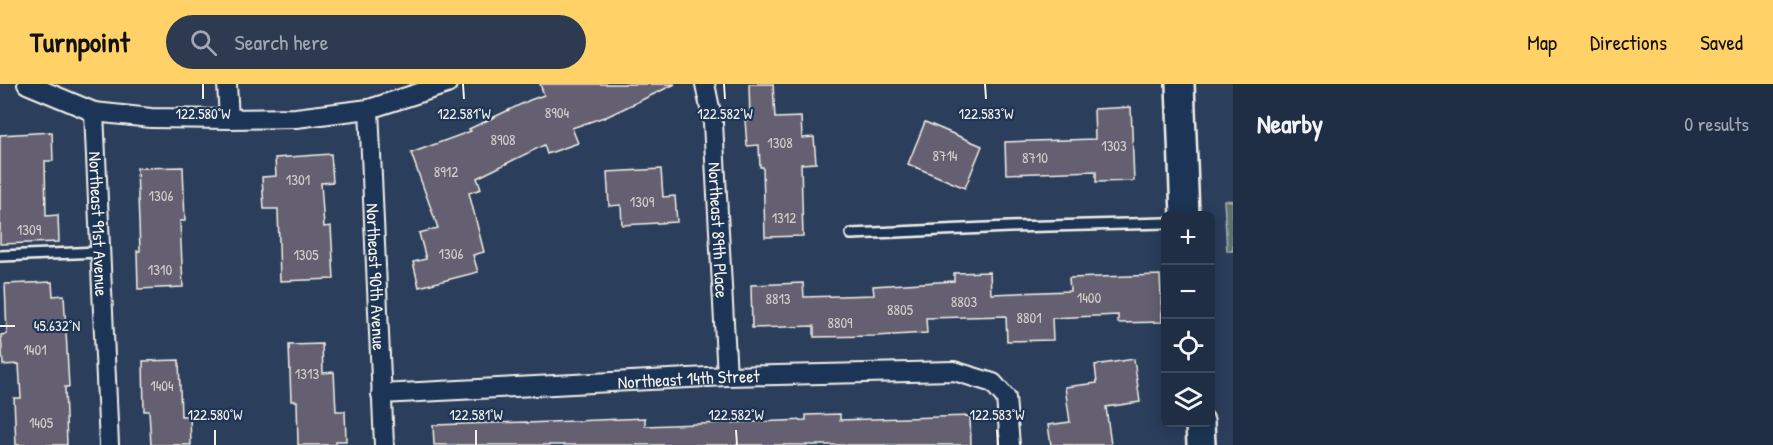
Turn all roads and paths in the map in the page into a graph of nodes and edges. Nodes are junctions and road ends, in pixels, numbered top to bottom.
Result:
1 (27, 84) edge
2 (227, 84) edge
3 (447, 84) edge
4 (705, 84) edge
5 (1180, 84) edge
6 (369, 109) junction
7 (94, 112) junction
8 (229, 119) junction
9 (1185, 211) edge
10 (1161, 223) edge
11 (851, 234) dead end
12 (100, 252) junction
13 (0, 256) edge
14 (727, 376) junction
15 (381, 394) junction
16 (1200, 427) edge
17 (109, 445) edge
18 (384, 445) edge
19 (1010, 445) edge
20 (1202, 445) edge

1 - 7 street
2 - 8 street
3 - 6 street
4 - 14 street, Northeast 89th Place
5 - 9 main road
6 - 8 street
6 - 15 street, Northeast 90th Avenue
7 - 8 street
7 - 12 street, Northeast 91st Avenue
10 - 11 lane
12 - 13 lane
12 - 17 street, Northeast 91st Avenue
14 - 15 street, Northeast 14th Street
14 - 19 street, Northeast 14th Street
15 - 18 street, Northeast 90th Avenue
16 - 20 main road

